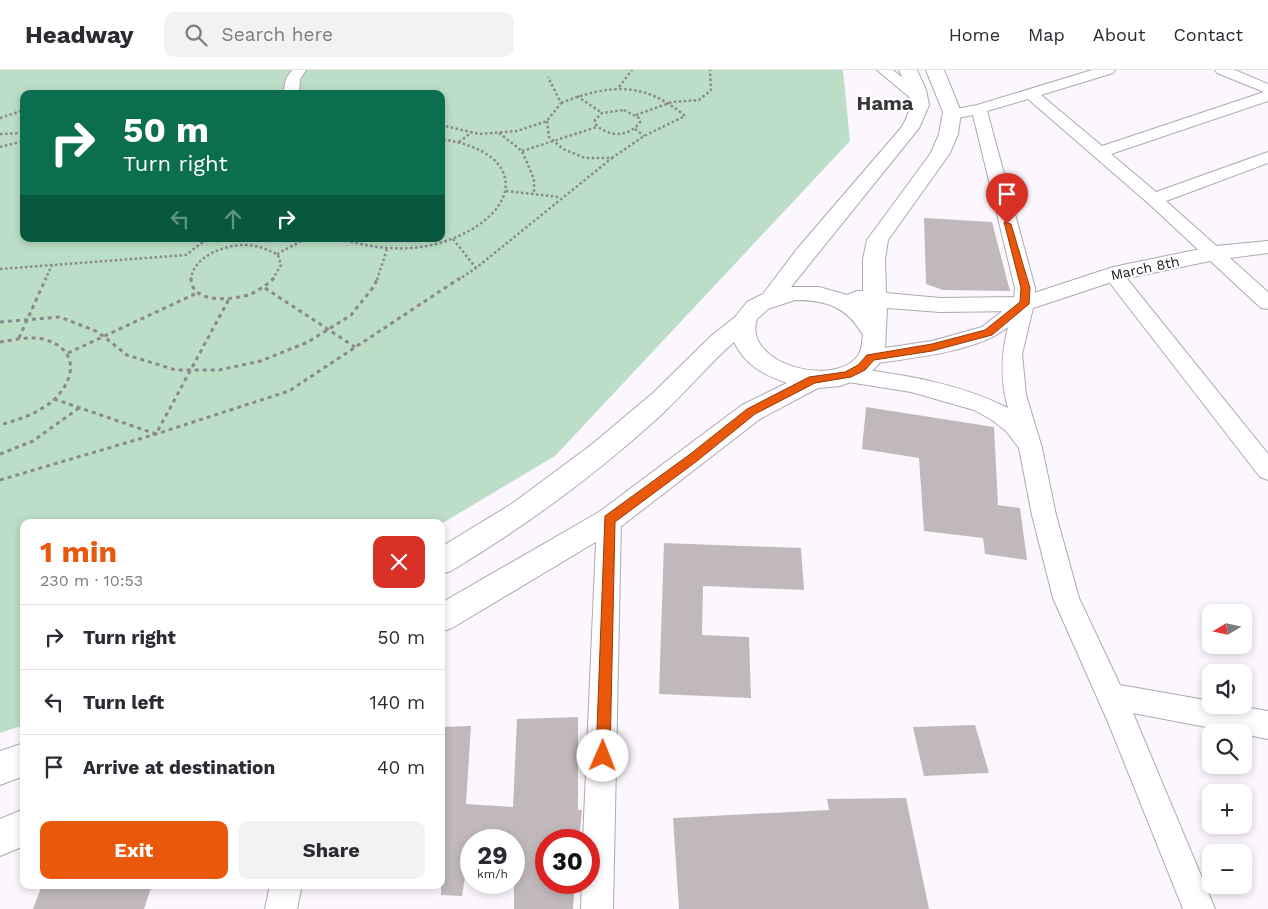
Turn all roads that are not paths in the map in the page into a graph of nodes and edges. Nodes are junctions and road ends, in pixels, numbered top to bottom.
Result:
1 (299, 70) edge
2 (884, 70) edge
3 (908, 70) edge
4 (935, 70) edge
5 (1108, 70) edge
6 (1222, 70) edge
7 (1268, 89) edge
8 (292, 90) edge
9 (1030, 93) junction
10 (1268, 96) edge
11 (919, 98) junction
12 (979, 109) junction
13 (952, 114) junction
14 (1099, 152) junction
15 (1268, 157) edge
16 (1154, 199) junction
17 (875, 246) junction
18 (1268, 247) edge
19 (1215, 254) junction
20 (1113, 274) junction
21 (828, 296) junction
22 (772, 297) junction
23 (875, 300) junction
24 (1268, 303) edge
25 (1024, 304) junction
26 (940, 305) junction
27 (744, 322) junction
28 (874, 334) junction
29 (871, 357) junction
30 (848, 375) junction
31 (813, 380) junction
32 (1030, 448) junction
33 (1268, 471) edge
34 (609, 520) junction
35 (445, 560) edge
36 (445, 617) edge
37 (1110, 696) junction
38 (1268, 725) edge
39 (20, 760) edge
40 (0, 768) edge
41 (20, 829) edge
42 (0, 838) edge
43 (285, 889) edge
44 (281, 909) edge
45 (597, 909) edge
46 (1199, 909) edge

1 - 8 street
2 - 11 street
3 - 11 main road
4 - 13 main road
5 - 9 street
6 - 7 street
9 - 12 street
9 - 14 street
10 - 14 street
11 - 22 main road
12 - 13 street
12 - 25 street
13 - 17 main road
14 - 16 street
15 - 16 street
16 - 19 street
17 - 23 main road
17 - 26 main road
18 - 19 main road, March 8th
19 - 20 main road, March 8th
19 - 24 street
20 - 25 main road, March 8th
20 - 33 street
21 - 22 main road
21 - 23 main road, March 8th
21 - 28 main road
22 - 27 main road
23 - 26 main road, March 8th
23 - 28 main road
25 - 26 main road, March 8th
25 - 29 street
25 - 32 street
27 - 31 main road
27 - 35 main road
28 - 29 main road
29 - 30 main road
30 - 31 main road
30 - 32 street
31 - 34 main road
32 - 37 street
34 - 36 main road
34 - 45 street
37 - 38 street
37 - 46 street
39 - 40 main road
41 - 42 main road
43 - 44 street

